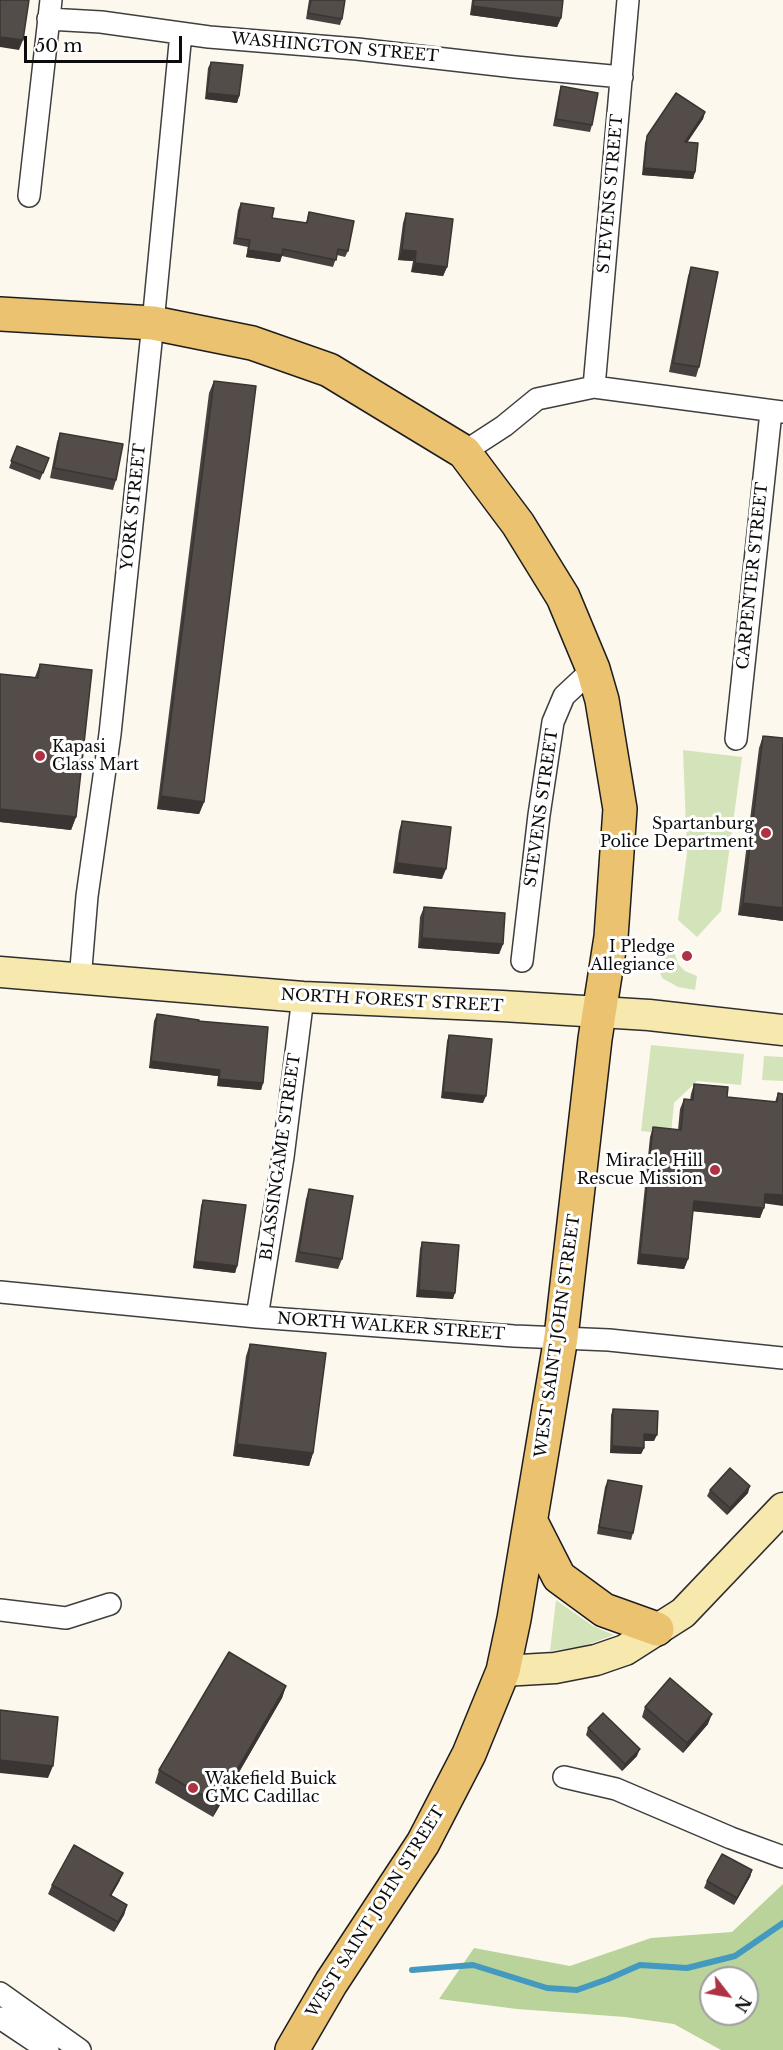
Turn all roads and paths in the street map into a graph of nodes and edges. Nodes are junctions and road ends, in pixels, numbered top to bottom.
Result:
1 (628, 0) edge
2 (49, 9) edge
3 (181, 33) junction
4 (622, 77) junction
5 (29, 196) dead end
6 (0, 314) edge
7 (153, 323) junction
8 (594, 387) junction
9 (777, 412) edge
10 (464, 452) junction
11 (593, 669) junction
12 (736, 740) dead end
13 (522, 961) dead end
14 (0, 972) edge
15 (80, 980) junction
16 (303, 997) junction
17 (599, 1013) junction
18 (783, 1030) edge
19 (0, 1292) edge
20 (257, 1317) junction
21 (561, 1337) junction
22 (783, 1358) edge
23 (783, 1508) edge
24 (531, 1522) junction
25 (110, 1604) dead end
26 (0, 1610) edge
27 (657, 1629) junction
28 (502, 1671) junction
29 (564, 1777) dead end
30 (783, 1857) edge
31 (0, 1993) edge
32 (0, 2018) edge
33 (48, 2050) edge
34 (80, 2050) edge
35 (292, 2050) edge

1 - 4 street, STEVENS STREET
2 - 3 street, WASHINGTON STREET
2 - 5 street
3 - 4 street, WASHINGTON STREET
3 - 7 street, YORK STREET
4 - 8 street, STEVENS STREET
6 - 7 main road, WEST SAINT JOHN STREET
7 - 10 main road, WEST SAINT JOHN STREET
7 - 15 street, YORK STREET
8 - 9 street
8 - 10 street
9 - 12 street, CARPENTER STREET
10 - 11 main road, WEST SAINT JOHN STREET
11 - 13 street, STEVENS STREET
11 - 17 main road, WEST SAINT JOHN STREET
14 - 15 street, NORTH FOREST STREET
15 - 16 street, NORTH FOREST STREET
16 - 17 street, NORTH FOREST STREET
16 - 20 street, BLASSINGAME STREET
17 - 18 street, NORTH FOREST STREET
17 - 21 main road, WEST SAINT JOHN STREET
19 - 20 street, NORTH WALKER STREET
20 - 21 street, NORTH WALKER STREET
21 - 22 street, NORTH WALKER STREET
21 - 24 main road, WEST SAINT JOHN STREET
23 - 27 street
24 - 27 main road
24 - 28 main road, WEST SAINT JOHN STREET
25 - 26 street
27 - 28 street
28 - 35 main road, WEST SAINT JOHN STREET
29 - 30 street
31 - 34 street
32 - 33 street

